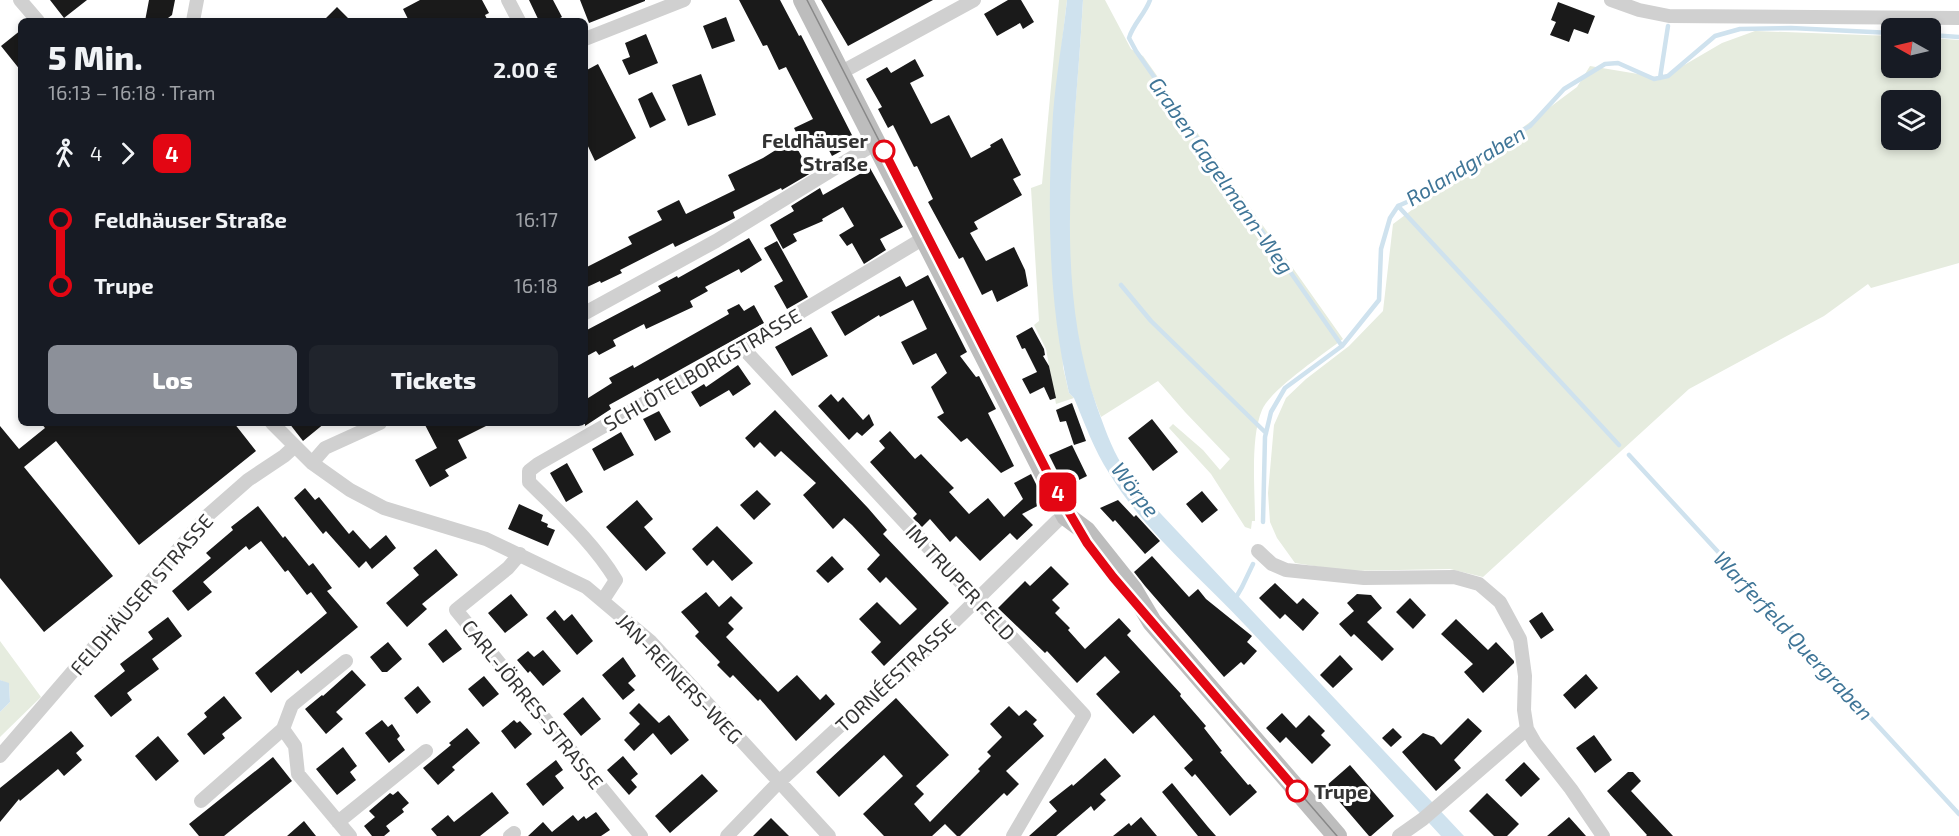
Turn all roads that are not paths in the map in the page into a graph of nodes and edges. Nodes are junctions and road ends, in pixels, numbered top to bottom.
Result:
1 (21, 0) edge
2 (197, 0) edge
3 (507, 0) edge
4 (684, 0) edge
5 (803, 0) edge
6 (974, 0) edge
7 (1611, 0) edge
8 (36, 18) edge
9 (194, 18) edge
10 (517, 18) edge
11 (1958, 18) edge
12 (588, 38) edge
13 (840, 73) junction
14 (876, 143) junction
15 (924, 238) junction
16 (588, 311) edge
17 (742, 347) junction
18 (275, 426) edge
19 (373, 426) edge
20 (294, 447) junction
21 (312, 463) junction
22 (1066, 516) junction
23 (1258, 551) dead end
24 (520, 554) junction
25 (977, 599) junction
26 (603, 600) junction
27 (346, 661) dead end
28 (283, 729) junction
29 (1527, 729) junction
30 (426, 751) dead end
31 (0, 756) edge
32 (778, 782) junction
33 (201, 801) dead end
34 (338, 822) junction
35 (350, 836) edge
36 (640, 836) edge
37 (727, 836) edge
38 (830, 836) edge
39 (1013, 836) edge
40 (1337, 836) edge
41 (1399, 836) edge
42 (1603, 836) edge

1 - 8 street
2 - 9 street
3 - 10 street
4 - 12 street
5 - 13 street
6 - 13 street
7 - 11 street
13 - 14 street
14 - 15 street
14 - 16 street
15 - 17 street, SCHLÖTELBORGSTRASSE
15 - 22 street
17 - 25 street, IM TRUPER FELD
17 - 26 street, SCHLÖTELBORGSTRASSE
18 - 20 street, JAN-REINERS-WEG
19 - 21 street
20 - 21 street, JAN-REINERS-WEG
20 - 31 street, FELDHÄUSER STRASSE
21 - 24 street, JAN-REINERS-WEG
22 - 25 street, TORNÉESTRASSE
22 - 40 street
23 - 29 street
24 - 26 street, JAN-REINERS-WEG
24 - 36 street, CARL-JÖRRES-STRASSE
25 - 32 street, TORNÉESTRASSE
25 - 39 street, IM TRUPER FELD
26 - 32 street, JAN-REINERS-WEG
27 - 28 street
28 - 33 street
28 - 34 street
29 - 41 street
29 - 42 street
30 - 34 street
32 - 37 street, TORNÉESTRASSE
32 - 38 street, JAN-REINERS-WEG
34 - 35 street

